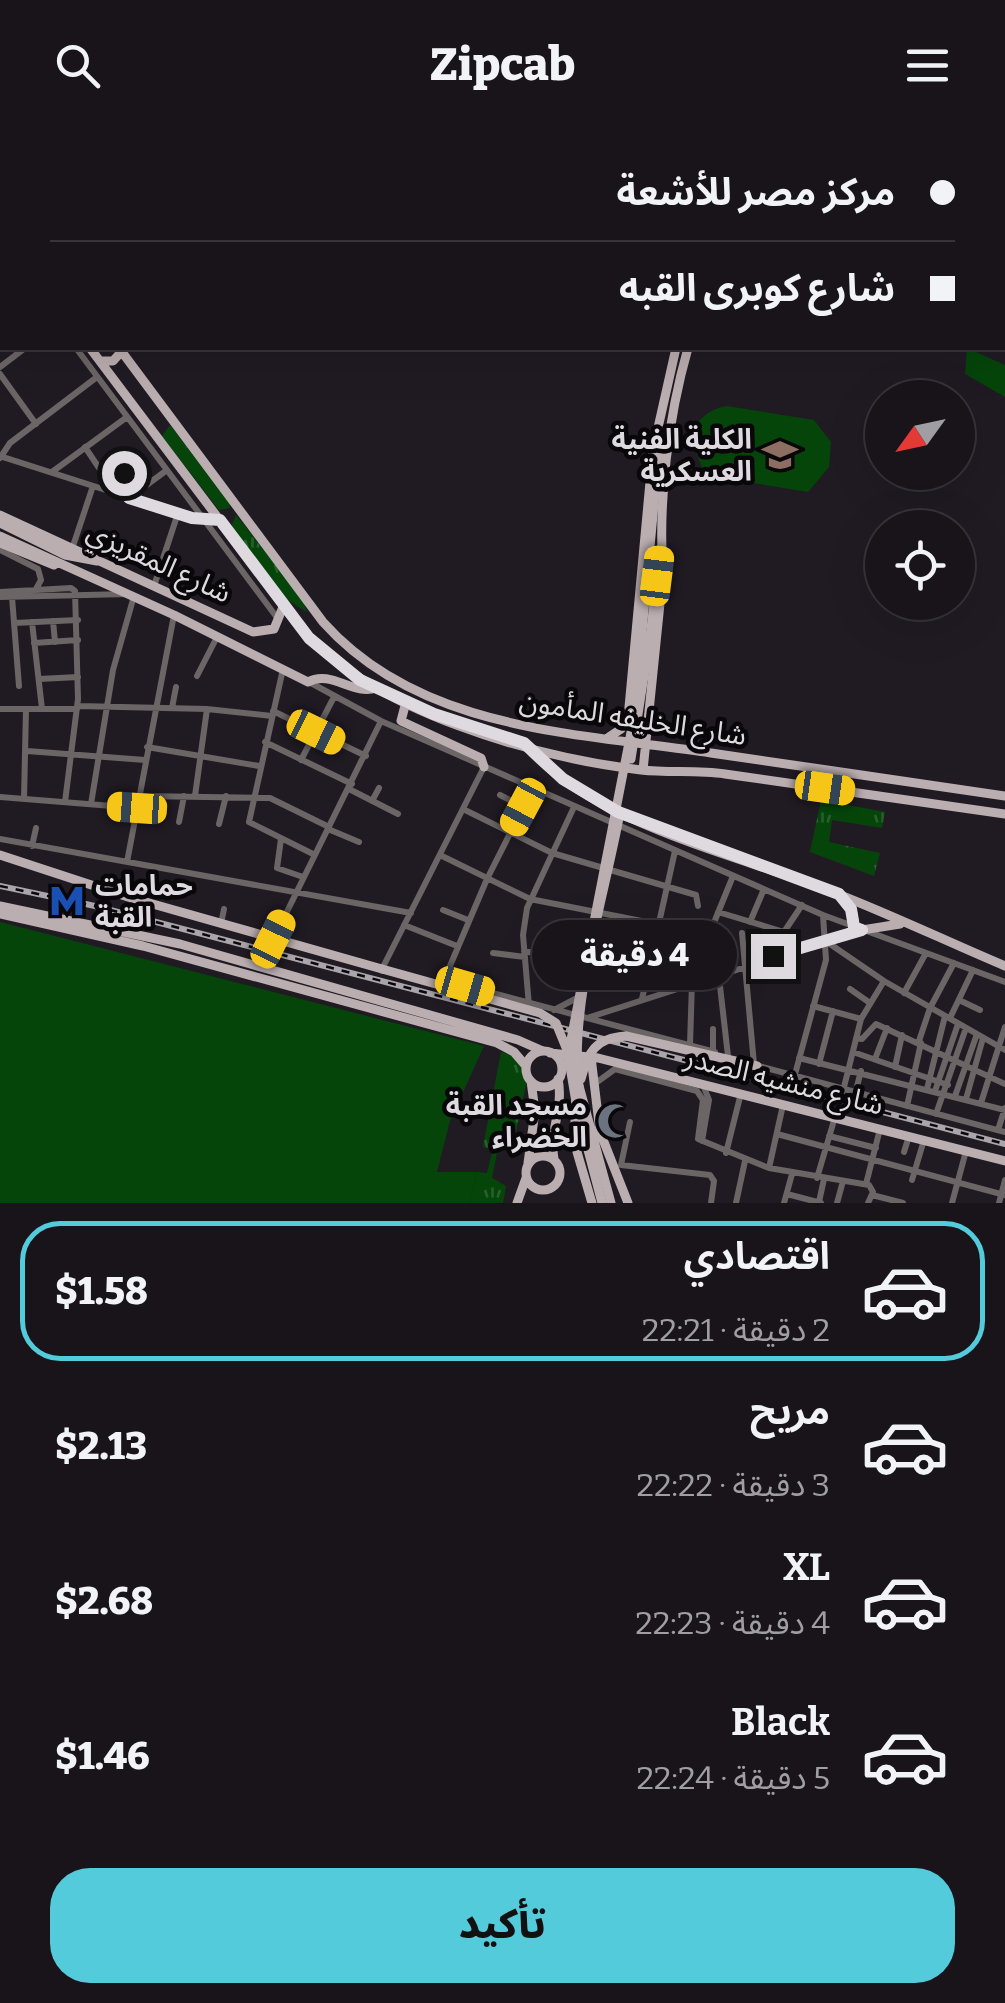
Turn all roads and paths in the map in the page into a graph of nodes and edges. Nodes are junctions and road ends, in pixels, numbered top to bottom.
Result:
1 (23, 350) edge
2 (78, 350) edge
3 (92, 350) edge
4 (119, 350) edge
5 (121, 350) edge
6 (676, 350) edge
7 (688, 350) edge
8 (100, 361) junction
9 (0, 370) edge
10 (98, 377) junction
11 (661, 414) junction
12 (127, 416) junction
13 (172, 420) junction
14 (36, 424) junction
15 (156, 435) junction
16 (85, 448) junction
17 (0, 458) edge
18 (113, 458) dead end
19 (100, 468) dead end
20 (167, 470) junction
21 (51, 472) junction
22 (93, 486) junction
23 (197, 489) junction
24 (132, 495) junction
25 (192, 504) junction
26 (179, 514) junction
27 (0, 519) edge
28 (204, 520) junction
29 (220, 520) junction
30 (0, 543) edge
31 (73, 546) junction
32 (660, 552) junction
33 (104, 560) junction
34 (155, 583) junction
35 (35, 590) junction
36 (0, 595) edge
37 (132, 595) junction
38 (75, 596) junction
39 (12, 597) junction
40 (638, 598) junction
41 (654, 600) junction
42 (283, 604) junction
43 (174, 615) junction
44 (78, 620) junction
45 (53, 621) junction
46 (32, 622) junction
47 (280, 622) junction
48 (14, 623) junction
49 (218, 636) junction
50 (78, 640) junction
51 (54, 642) junction
52 (34, 643) junction
53 (283, 668) junction
54 (196, 676) dead end
55 (78, 677) junction
56 (39, 679) junction
57 (308, 682) junction
58 (18, 686) dead end
59 (176, 686) dead end
60 (376, 688) junction
61 (334, 697) junction
62 (406, 702) junction
63 (630, 704) junction
64 (109, 706) junction
65 (649, 706) junction
66 (155, 707) junction
67 (78, 708) junction
68 (172, 708) junction
69 (0, 709) edge
70 (26, 709) junction
71 (42, 709) junction
72 (208, 709) junction
73 (272, 714) junction
74 (648, 718) junction
75 (381, 721) junction
76 (316, 732) junction
77 (555, 732) junction
78 (604, 738) junction
79 (266, 742) junction
80 (524, 743) junction
81 (646, 743) junction
82 (670, 746) junction
83 (148, 747) junction
84 (27, 751) junction
85 (554, 752) junction
86 (72, 754) junction
87 (100, 756) junction
88 (199, 756) junction
89 (366, 756) junction
90 (145, 760) junction
91 (301, 760) junction
92 (789, 764) junction
93 (259, 766) junction
94 (484, 767) junction
95 (643, 770) junction
96 (827, 770) junction
97 (788, 782) junction
98 (350, 786) junction
99 (379, 788) dead end
100 (532, 788) junction
101 (825, 788) junction
102 (500, 794) dead end
103 (139, 796) junction
104 (184, 796) junction
105 (195, 796) junction
106 (226, 796) junction
107 (1005, 796) edge
108 (0, 797) edge
109 (252, 797) junction
110 (24, 799) junction
111 (372, 801) junction
112 (64, 802) junction
113 (92, 804) junction
114 (523, 807) junction
115 (574, 807) junction
116 (137, 808) junction
117 (463, 810) junction
118 (398, 814) dead end
119 (1005, 814) edge
120 (179, 822) dead end
121 (219, 824) dead end
122 (613, 824) junction
123 (36, 828) dead end
124 (329, 828) junction
125 (509, 832) junction
126 (281, 839) junction
127 (0, 840) edge
128 (359, 842) dead end
129 (32, 846) junction
130 (675, 851) junction
131 (552, 853) junction
132 (0, 854) edge
133 (315, 854) junction
134 (440, 854) junction
135 (128, 862) junction
136 (603, 870) junction
137 (732, 876) junction
138 (303, 877) junction
139 (486, 879) junction
140 (666, 888) junction
141 (764, 889) junction
142 (296, 892) junction
143 (839, 894) junction
144 (530, 899) junction
145 (802, 905) junction
146 (0, 906) edge
147 (698, 906) dead end
148 (224, 909) dead end
149 (443, 910) dead end
150 (594, 912) junction
151 (718, 912) junction
152 (410, 913) junction
153 (0, 914) edge
154 (823, 915) junction
155 (468, 920) junction
156 (750, 922) junction
157 (221, 924) junction
158 (903, 924) junction
159 (658, 925) junction
160 (404, 926) junction
161 (83, 929) junction
162 (858, 929) junction
163 (742, 933) dead end
164 (273, 939) junction
165 (826, 941) junction
166 (458, 946) junction
167 (493, 953) dead end
168 (926, 953) junction
169 (525, 954) junction
170 (585, 963) junction
171 (954, 963) junction
172 (746, 964) junction
173 (1005, 966) edge
174 (382, 969) junction
175 (973, 970) junction
176 (722, 972) junction
177 (647, 976) junction
178 (884, 981) junction
179 (1005, 982) edge
180 (691, 983) junction
181 (850, 989) dead end
182 (904, 993) junction
183 (578, 998) junction
184 (642, 999) junction
185 (959, 1000) junction
186 (870, 1003) junction
187 (529, 1006) junction
188 (814, 1006) junction
189 (930, 1008) junction
190 (548, 1010) junction
191 (980, 1010) dead end
192 (832, 1012) junction
193 (948, 1017) junction
194 (584, 1018) junction
195 (861, 1019) junction
196 (451, 1026) junction
197 (962, 1026) junction
198 (887, 1028) junction
199 (1005, 1028) edge
200 (713, 1029) dead end
201 (902, 1035) junction
202 (980, 1036) junction
203 (856, 1038) junction
204 (920, 1042) junction
205 (690, 1045) junction
206 (1001, 1048) edge
207 (938, 1051) junction
208 (546, 1052) junction
209 (713, 1052) junction
210 (853, 1052) junction
211 (568, 1055) junction
212 (728, 1056) junction
213 (592, 1057) junction
214 (799, 1058) junction
215 (952, 1058) junction
216 (877, 1060) junction
217 (819, 1064) junction
218 (756, 1065) junction
219 (526, 1066) junction
220 (895, 1066) junction
221 (970, 1066) junction
222 (561, 1068) junction
223 (848, 1068) junction
224 (592, 1071) junction
225 (861, 1071) junction
226 (914, 1074) junction
227 (874, 1075) junction
228 (988, 1076) junction
229 (794, 1078) junction
230 (558, 1079) junction
231 (530, 1080) junction
232 (934, 1080) junction
233 (702, 1084) junction
234 (1005, 1084) edge
235 (592, 1085) junction
236 (912, 1085) junction
237 (946, 1089) junction
238 (843, 1090) junction
239 (931, 1090) junction
240 (577, 1091) junction
241 (740, 1093) junction
242 (855, 1094) junction
243 (954, 1096) junction
244 (966, 1100) junction
245 (981, 1103) junction
246 (784, 1104) junction
247 (907, 1106) junction
248 (1005, 1109) edge
249 (936, 1114) junction
250 (835, 1117) junction
251 (630, 1122) dead end
252 (880, 1128) junction
253 (1001, 1131) edge
254 (777, 1134) junction
255 (830, 1136) junction
256 (910, 1136) junction
257 (699, 1138) junction
258 (924, 1140) junction
259 (592, 1144) junction
260 (876, 1148) junction
261 (826, 1149) junction
262 (966, 1151) junction
263 (904, 1152) dead end
264 (726, 1153) junction
265 (554, 1159) junction
266 (745, 1161) junction
267 (1005, 1161) edge
268 (872, 1162) junction
269 (528, 1164) junction
270 (769, 1168) junction
271 (618, 1170) junction
272 (792, 1174) junction
273 (914, 1176) junction
274 (526, 1178) junction
275 (821, 1179) junction
276 (1005, 1180) edge
277 (843, 1181) junction
278 (958, 1183) junction
279 (866, 1184) junction
280 (553, 1188) junction
281 (1002, 1198) edge
282 (786, 1199) edge
283 (870, 1199) edge
284 (815, 1202) edge
285 (898, 1202) edge
286 (517, 1203) edge
287 (543, 1203) edge
288 (592, 1203) edge
289 (602, 1203) edge
290 (610, 1203) edge
291 (624, 1203) edge
292 (711, 1203) edge
293 (736, 1203) edge
294 (838, 1203) edge
295 (952, 1203) edge

1 - 9 street
2 - 10 street
3 - 8 main road, شارع الخليفه المأمون
4 - 8 main road
5 - 13 main road, شارع الخليفه المأمون
6 - 11 main road
7 - 32 main road
8 - 15 main road, شارع الخليفه المأمون
9 - 14 street
10 - 12 street
10 - 14 street
11 - 40 main road
11 - 211 main road, bridge
12 - 16 street
12 - 20 street
13 - 15 main road
13 - 77 main road, شارع الخليفه المأمون
14 - 17 street
15 - 23 main road, شارع الخليفه المأمون
16 - 19 street
16 - 21 street
17 - 21 street
18 - 24 street
20 - 24 street
20 - 25 street
21 - 22 street
22 - 24 street
22 - 31 street
23 - 25 street
23 - 29 main road, شارع الخليفه المأمون
24 - 26 street
25 - 26 street
25 - 28 street
26 - 28 street
26 - 34 street
27 - 31 main road, شارع المقريزي
27 - 33 main road
28 - 29 street
28 - 47 street
29 - 42 main road, شارع الخليفه المأمون
30 - 35 street
30 - 37 main road, شارع المقريزي
31 - 33 main road, شارع المقريزي
32 - 41 main road
32 - 65 main road
33 - 34 main road, شارع المقريزي
34 - 47 main road, شارع المقريزي
35 - 36 street
35 - 38 street
36 - 39 street
37 - 38 street
37 - 43 main road, شارع المقريزي
37 - 64 street
38 - 39 street
38 - 44 street
39 - 48 street
40 - 41 main road
40 - 63 main road
41 - 240 main road, bridge
42 - 47 main road
42 - 60 main road, شارع الخليفه المأمون
43 - 49 main road, شارع المقريزي
43 - 66 street
44 - 45 street
44 - 50 street
45 - 46 street
45 - 51 street
46 - 48 street
46 - 52 street
48 - 58 street
49 - 53 main road, شارع المقريزي
49 - 54 street
50 - 51 street
50 - 55 street
51 - 52 street
52 - 56 street
53 - 57 main road, شارع المقريزي
53 - 73 street
55 - 56 street
55 - 67 street
56 - 71 street
57 - 60 main road
57 - 61 street
59 - 68 street
60 - 62 main road, شارع الخليفه المأمون
61 - 75 street
61 - 76 street
62 - 80 main road, شارع الخليفه المأمون
62 - 94 main road
63 - 65 main road
63 - 78 main road
64 - 66 street
64 - 67 street
64 - 87 street
65 - 74 main road
66 - 68 street
66 - 83 street
67 - 71 street
67 - 86 street
68 - 72 street
69 - 70 street
70 - 71 street
70 - 84 street
72 - 73 street
72 - 88 street
73 - 76 street
73 - 79 street
74 - 81 main road
74 - 82 main road
75 - 89 street
75 - 94 street
76 - 89 street
76 - 91 street
77 - 78 main road, شارع الخليفه المأمون
77 - 85 main road
78 - 81 main road, شارع الخليفه المأمون
79 - 91 street
79 - 93 street
80 - 85 main road, شارع الخليفه المأمون
80 - 143 main road
81 - 82 main road, شارع الخليفه المأمون
81 - 95 main road
82 - 92 main road, شارع الخليفه المأمون
83 - 88 street
83 - 90 street
84 - 86 street
84 - 110 street
85 - 95 main road, شارع الخليفه المأمون
86 - 87 street
86 - 112 street
87 - 90 street
87 - 113 street
88 - 93 street
88 - 105 street
89 - 98 street
90 - 103 street
91 - 98 street
92 - 96 main road, شارع الخليفه المأمون
92 - 97 main road
93 - 109 street
94 - 100 street
94 - 117 street
95 - 97 main road, شارع الخليفه المأمون
96 - 101 main road
96 - 107 main road, شارع الخليفه المأمون
97 - 101 main road, شارع الخليفه المأمون
98 - 111 street
98 - 124 street
99 - 111 street
100 - 114 street
100 - 115 street
101 - 119 main road, شارع الخليفه المأمون
102 - 114 street
103 - 104 street
103 - 116 street
104 - 105 street
104 - 120 street
105 - 106 street
106 - 109 street
106 - 121 street
108 - 110 street
109 - 124 street
109 - 126 street
110 - 112 street
111 - 118 street
112 - 113 street
113 - 116 street
114 - 125 street
115 - 122 street
115 - 131 street
116 - 135 street
117 - 125 street
117 - 134 street
122 - 130 street
122 - 136 street
123 - 129 street
124 - 128 street
124 - 133 street
125 - 131 street
125 - 139 street
126 - 133 street
126 - 138 street
127 - 129 street
129 - 135 street
130 - 137 street
130 - 140 street
131 - 136 street
131 - 144 street
132 - 157 main road
133 - 138 street
134 - 139 street
134 - 152 street
135 - 142 street
136 - 140 street
136 - 150 street
137 - 141 street
137 - 151 street
138 - 142 street
139 - 144 street
139 - 155 street
140 - 147 street
140 - 159 street
141 - 145 street
141 - 156 street
142 - 152 street
142 - 164 street
143 - 158 main road
143 - 162 main road
144 - 150 street
144 - 169 street
145 - 154 street
145 - 156 street
146 - 161 main road
148 - 157 street
149 - 155 street
150 - 159 street
150 - 170 street
151 - 156 street
151 - 176 street
152 - 160 street
153 - 161 main road
154 - 162 street
154 - 165 street
155 - 166 street
157 - 164 main road
158 - 162 main road
158 - 173 main road
159 - 177 street
159 - 180 street
160 - 166 street
160 - 174 street
161 - 196 main road
162 - 165 street
162 - 168 street
163 - 172 street
164 - 174 main road
165 - 172 street
165 - 178 street
165 - 188 street
166 - 187 street
167 - 169 street
168 - 171 street
168 - 182 street
169 - 170 street
169 - 187 street
170 - 177 street
170 - 183 street
171 - 175 street
171 - 189 street
172 - 176 street
172 - 218 street
174 - 211 main road, bridge
175 - 179 street
175 - 185 street
176 - 180 street
176 - 212 street
177 - 184 street
178 - 182 street
178 - 186 street
180 - 184 street
180 - 205 street
181 - 186 street
182 - 189 street
183 - 190 street
183 - 194 street
184 - 194 street
185 - 191 street
185 - 193 street
186 - 195 street
187 - 190 street
188 - 192 street
188 - 214 street
189 - 193 street
189 - 204 street
190 - 194 street
192 - 195 street
192 - 217 street
193 - 197 street
193 - 207 street
194 - 205 street
195 - 203 street
196 - 208 main road, شارع منشيه الصدر
196 - 219 main road
197 - 202 street
197 - 215 street
198 - 201 street
198 - 203 street
198 - 216 street
199 - 206 street
200 - 209 street
201 - 204 street
201 - 220 street
202 - 206 street
202 - 221 street
203 - 210 street
204 - 207 street
204 - 226 street
205 - 209 street
206 - 228 street
207 - 215 street
207 - 232 street
208 - 213 main road, شارع منشيه الصدر
208 - 219 main road
208 - 222 main road
209 - 212 street
210 - 216 street
210 - 223 street
211 - 240 main road, bridge
212 - 218 street
213 - 224 main road
213 - 233 main road, شارع منشيه الصدر
214 - 217 street
214 - 229 street
215 - 221 street
215 - 232 street
215 - 237 street
216 - 220 street
216 - 227 street
217 - 223 street
218 - 229 street
218 - 240 main road, bridge
219 - 231 main road
220 - 226 street
221 - 228 street
221 - 243 street
221 - 244 street
222 - 224 main road
222 - 230 main road
223 - 225 street
223 - 238 street
224 - 235 main road
225 - 227 street
225 - 242 street
226 - 232 street
226 - 236 street
227 - 236 street
228 - 234 street
228 - 245 street
229 - 238 street
230 - 231 main road
230 - 265 main road
231 - 269 main road
232 - 237 street
232 - 239 street
233 - 241 main road, شارع منشيه الصدر
233 - 257 street
235 - 257 street
235 - 271 main road
236 - 239 street
236 - 247 street
237 - 239 street
237 - 243 street
237 - 249 street
238 - 242 street
240 - 259 main road, bridge
240 - 288 main road, bridge
240 - 289 main road, bridge
241 - 246 main road, شارع منشيه الصدر
241 - 264 street
242 - 247 street
243 - 244 street
244 - 245 street
245 - 248 street
246 - 250 main road, شارع منشيه الصدر
246 - 254 street
247 - 249 street
248 - 253 street
249 - 253 street
250 - 252 main road, شارع منشيه الصدر
250 - 255 street
251 - 271 street
252 - 256 main road, شارع منشيه الصدر
252 - 260 street
254 - 261 street
254 - 270 street
255 - 260 street
255 - 261 street
256 - 258 main road, شارع منشيه الصدر
256 - 263 street
257 - 264 street
258 - 262 main road, شارع منشيه الصدر
258 - 273 street
259 - 290 main road, bridge
259 - 291 main road
260 - 268 street
261 - 268 street
261 - 275 street
262 - 267 main road, شارع منشيه الصدر
262 - 278 street
264 - 266 street
265 - 269 main road
265 - 280 main road
266 - 270 street
266 - 293 street
268 - 273 street
268 - 279 street
269 - 274 main road
270 - 272 street
271 - 291 main road
271 - 292 street
272 - 275 street
272 - 282 street
273 - 278 street
274 - 280 main road
274 - 286 main road
275 - 277 street
275 - 284 street
276 - 281 street
277 - 279 street
277 - 294 street
278 - 281 street
278 - 295 street
279 - 283 street
280 - 287 main road
282 - 284 street
283 - 285 street

